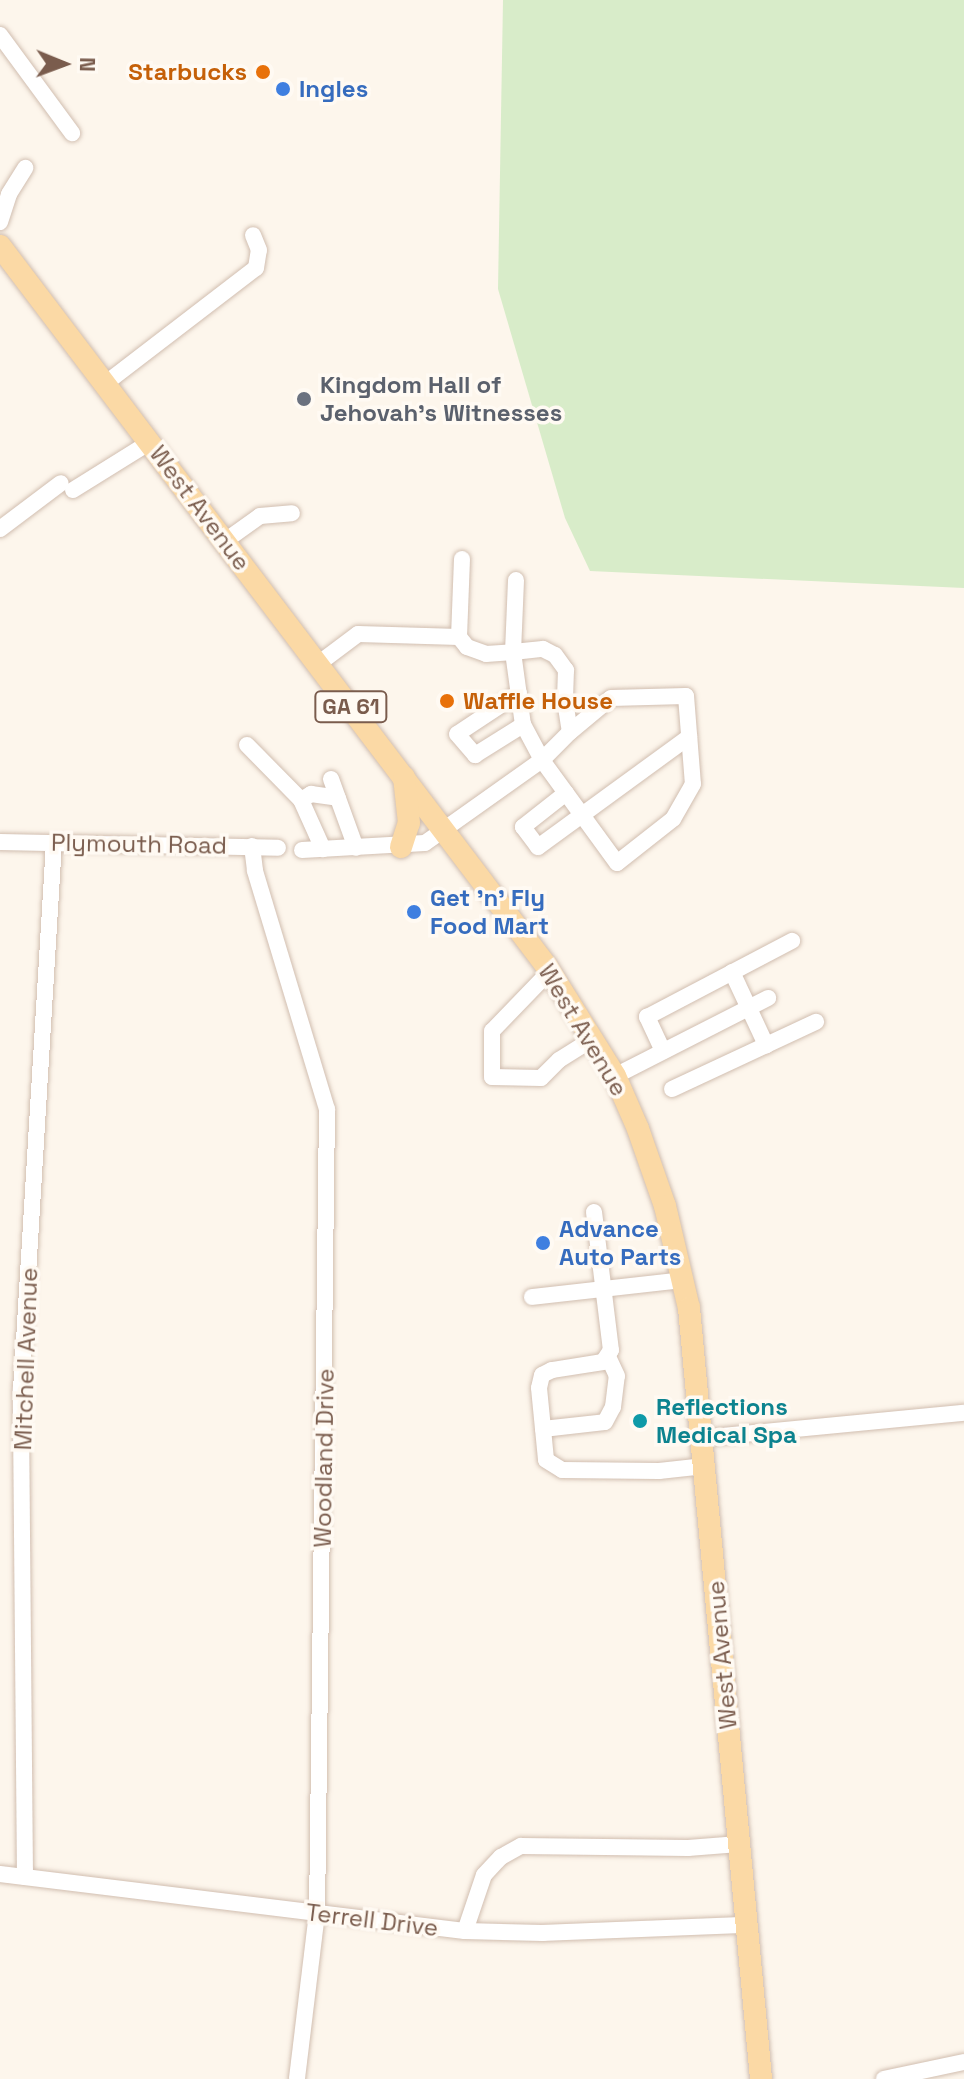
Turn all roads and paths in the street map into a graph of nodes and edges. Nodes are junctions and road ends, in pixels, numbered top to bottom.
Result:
1 (0, 35) edge
2 (72, 133) dead end
3 (0, 177) edge
4 (0, 222) edge
5 (253, 235) dead end
6 (0, 246) edge
7 (106, 383) junction
8 (150, 442) junction
9 (292, 513) dead end
10 (0, 529) edge
11 (225, 541) junction
12 (462, 559) dead end
13 (516, 580) dead end
14 (459, 637) junction
15 (513, 652) junction
16 (318, 664) junction
17 (519, 693) junction
18 (523, 725) junction
19 (570, 732) junction
20 (689, 737) junction
21 (247, 745) dead end
22 (542, 760) junction
23 (403, 775) junction
24 (331, 779) dead end
25 (566, 793) junction
26 (338, 798) junction
27 (301, 800) junction
28 (582, 815) junction
29 (446, 830) junction
30 (0, 842) edge
31 (54, 843) junction
32 (252, 846) junction
33 (401, 847) junction
34 (278, 848) dead end
35 (356, 848) junction
36 (323, 849) junction
37 (302, 850) dead end
38 (792, 941) dead end
39 (550, 971) junction
40 (732, 972) junction
41 (768, 998) dead end
42 (748, 1008) junction
43 (816, 1022) dead end
44 (593, 1039) junction
45 (766, 1045) junction
46 (663, 1051) junction
47 (615, 1076) junction
48 (672, 1089) dead end
49 (594, 1212) dead end
50 (683, 1280) junction
51 (606, 1289) junction
52 (532, 1297) dead end
53 (608, 1357) junction
54 (964, 1413) edge
55 (543, 1429) junction
56 (702, 1438) junction
57 (705, 1466) junction
58 (739, 1844) junction
59 (0, 1874) edge
60 (25, 1877) junction
61 (317, 1913) junction
62 (746, 1925) junction
63 (465, 1931) junction
64 (964, 2062) edge
65 (297, 2079) edge
66 (761, 2079) edge
67 (884, 2079) edge

1 - 2 street
3 - 4 street
5 - 7 street
6 - 7 main road, West Avenue / GA 61
7 - 8 main road, West Avenue / GA 61
8 - 10 street
8 - 11 main road, West Avenue / GA 61
9 - 11 street
11 - 16 main road, West Avenue / GA 61
12 - 14 street
13 - 15 street
14 - 15 street
14 - 16 street
15 - 17 street
15 - 19 street
16 - 23 main road, West Avenue / GA 61
17 - 18 street
17 - 18 street
18 - 22 street
19 - 20 street
19 - 22 street
20 - 28 street
20 - 28 street
21 - 27 street
22 - 25 street
22 - 29 street
23 - 29 main road, West Avenue / GA 61
23 - 33 main road
24 - 26 street
25 - 28 street
25 - 28 street
26 - 27 street
26 - 35 street
27 - 36 street
29 - 33 street
29 - 39 main road, West Avenue / GA 61
30 - 31 street, Plymouth Road
31 - 32 street, Plymouth Road
31 - 60 street, Mitchell Avenue
32 - 34 street, Plymouth Road
32 - 61 street, Woodland Drive
33 - 35 street
35 - 36 street
36 - 37 street
38 - 40 street
39 - 44 main road, West Avenue / GA 61
39 - 44 street
40 - 42 street
40 - 46 street
41 - 42 street
42 - 45 street
42 - 46 street
43 - 45 street
44 - 47 main road, West Avenue / GA 61
45 - 48 street
46 - 47 street
47 - 50 main road, West Avenue / GA 61
49 - 51 street
50 - 51 street
50 - 56 main road, West Avenue / GA 61
51 - 52 street
51 - 53 street
53 - 55 street
53 - 55 street
54 - 56 street
55 - 57 street
56 - 57 main road, West Avenue / GA 61
57 - 58 main road, West Avenue / GA 61
58 - 62 main road, West Avenue / GA 61
58 - 63 street
59 - 60 street, Terrell Drive
60 - 61 street, Terrell Drive
61 - 63 street, Terrell Drive
61 - 65 street, Woodland Drive
62 - 63 street, Terrell Drive
62 - 66 main road, West Avenue / GA 61
64 - 67 street

